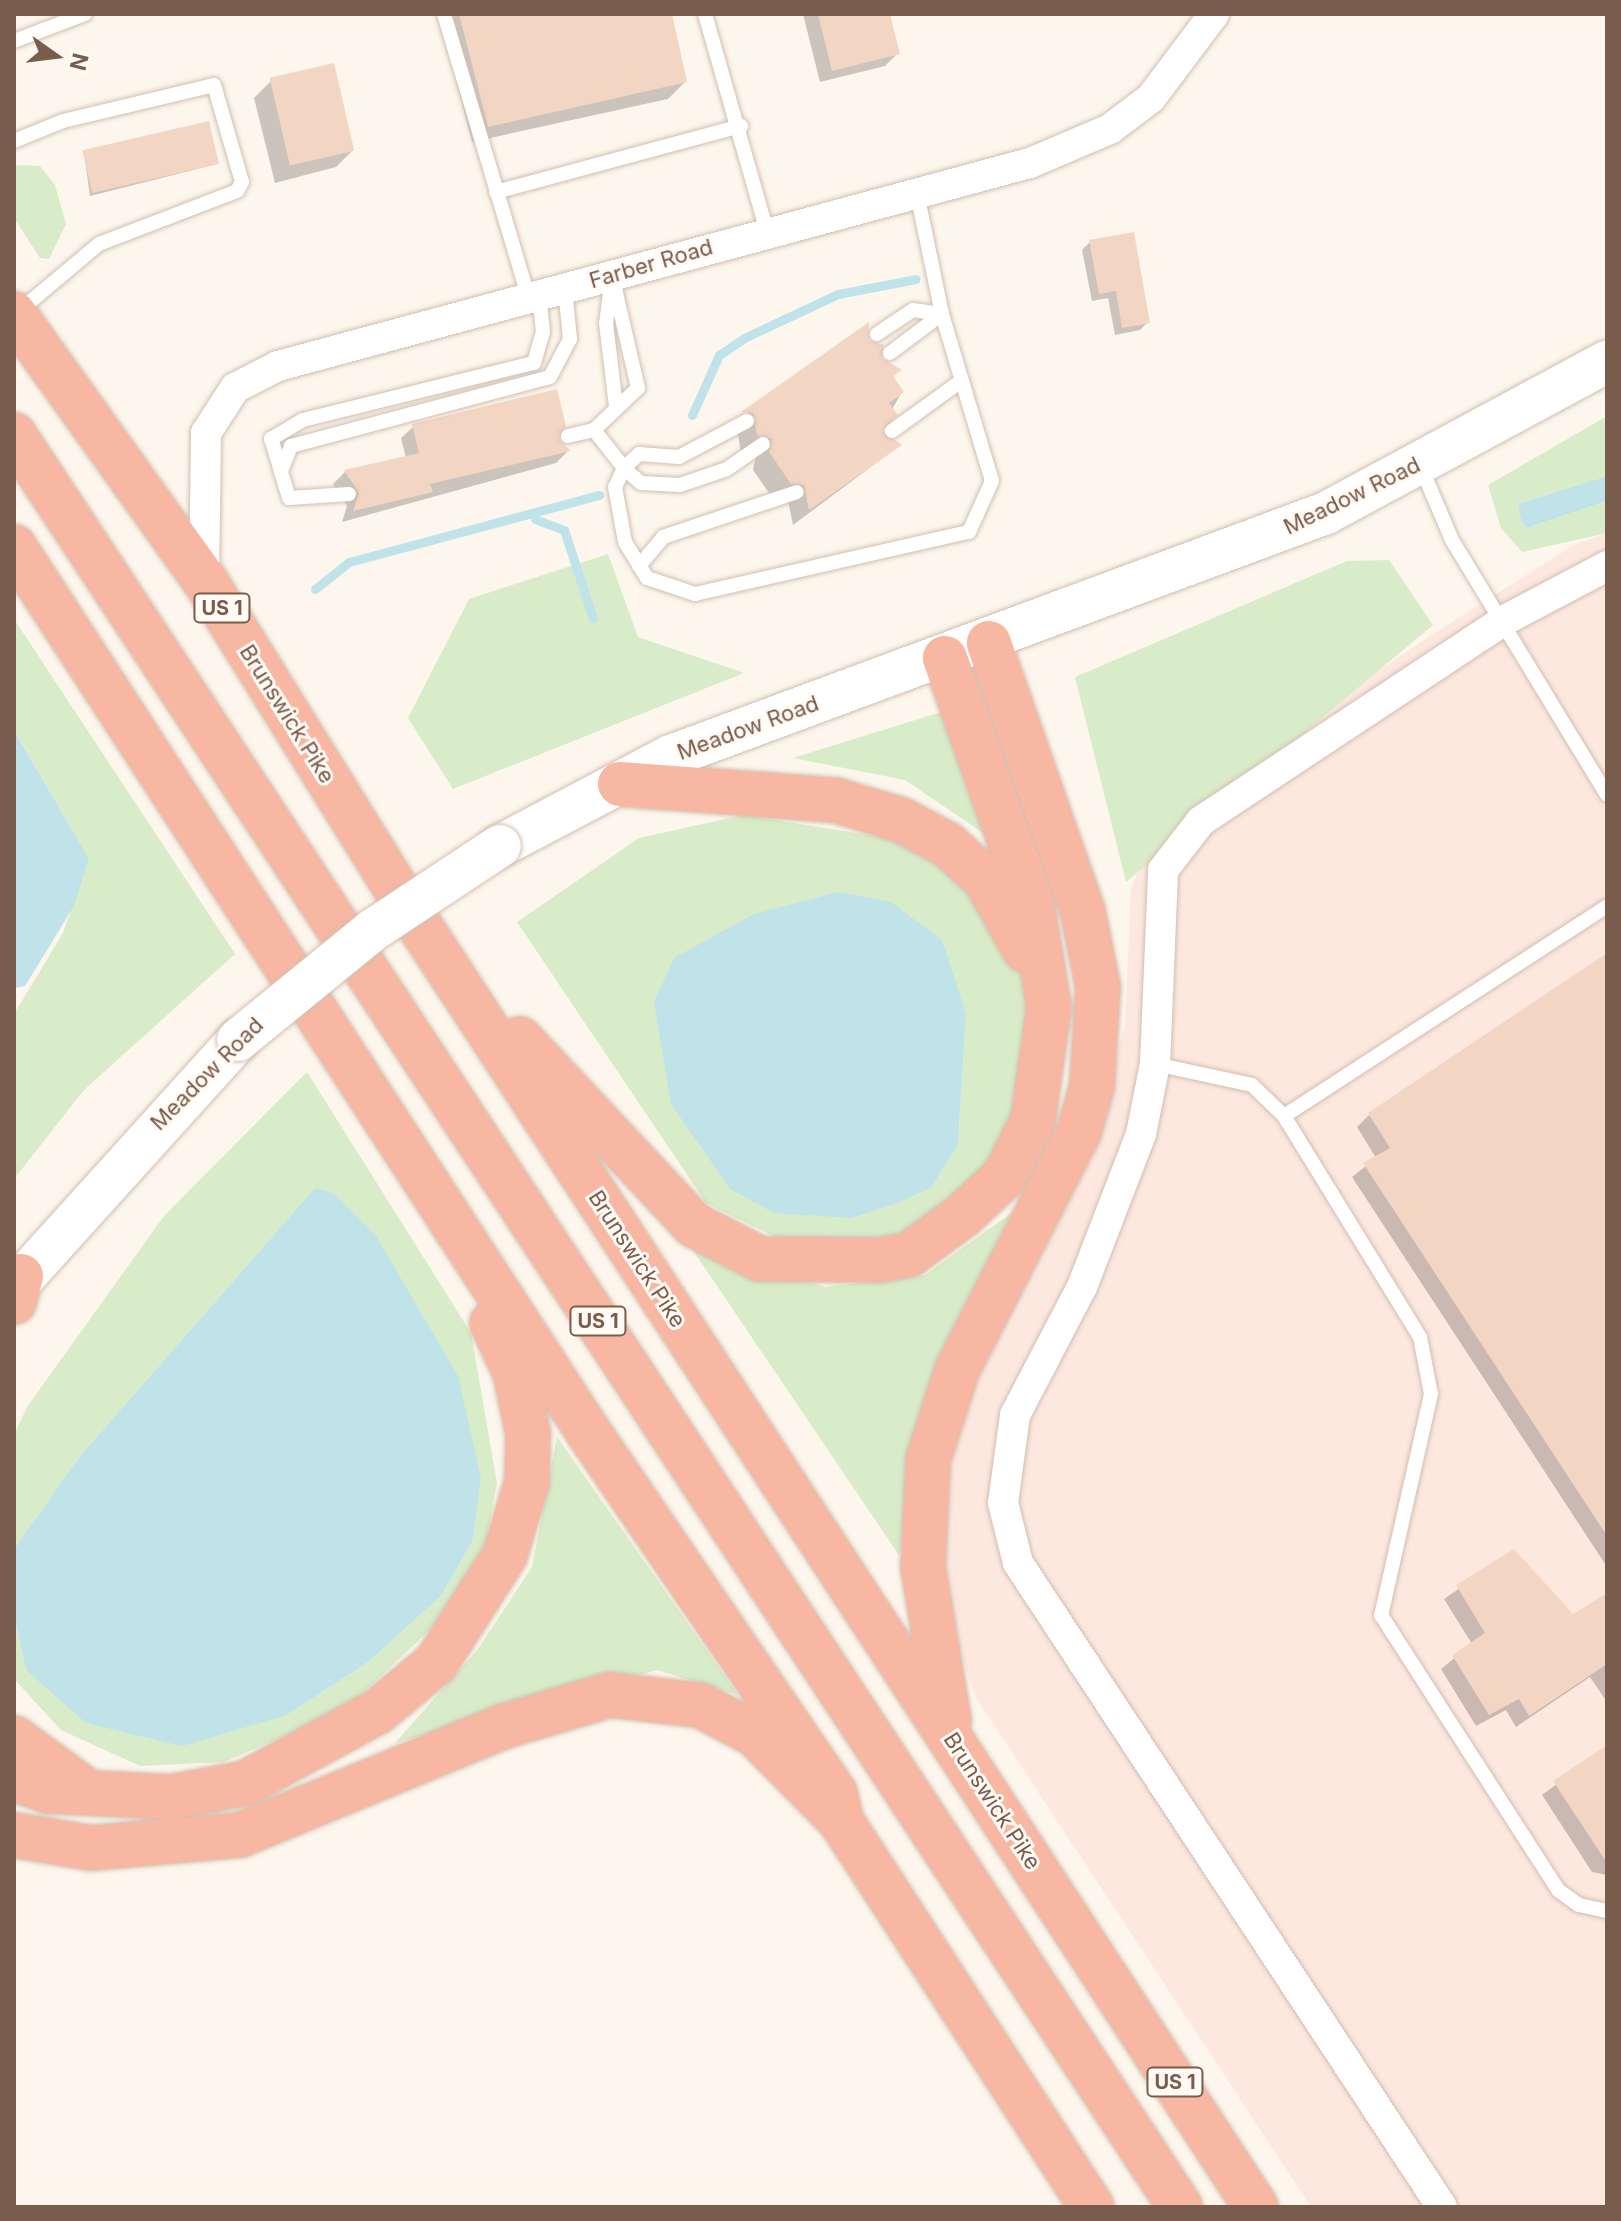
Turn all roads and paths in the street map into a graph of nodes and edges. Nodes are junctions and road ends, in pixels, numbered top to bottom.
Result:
1 (85, 14) edge
2 (444, 14) edge
3 (705, 14) edge
4 (1214, 14) edge
5 (14, 41) edge
6 (741, 126) junction
7 (14, 141) edge
8 (496, 192) junction
9 (917, 192) junction
10 (767, 231) junction
11 (612, 275) junction
12 (544, 294) junction
13 (14, 314) edge
14 (942, 314) junction
15 (877, 334) dead end
16 (890, 353) dead end
17 (1607, 362) edge
18 (961, 381) junction
19 (616, 407) junction
20 (747, 421) dead end
21 (594, 430) junction
22 (892, 431) dead end
23 (14, 435) edge
24 (568, 436) dead end
25 (763, 444) dead end
26 (1420, 464) junction
27 (624, 468) junction
28 (281, 471) junction
29 (797, 492) dead end
30 (349, 494) dead end
31 (14, 547) edge
32 (639, 566) junction
33 (1607, 566) edge
34 (204, 579) junction
35 (1505, 620) junction
36 (989, 643) junction
37 (945, 658) junction
38 (620, 784) junction
39 (1607, 795) edge
40 (1607, 906) edge
41 (412, 914) junction
42 (1049, 1007) junction
43 (1155, 1064) junction
44 (1284, 1116) junction
45 (422, 1177) junction
46 (16, 1288) edge
47 (14, 1738) edge
48 (952, 1739) junction
49 (14, 1779) edge
50 (93, 1795) junction
51 (841, 1821) junction
52 (14, 1835) edge
53 (1607, 1911) edge
54 (1092, 2207) edge
55 (1180, 2207) edge
56 (1256, 2207) edge
57 (1442, 2207) edge

1 - 5 lane
2 - 8 lane
3 - 6 lane
4 - 9 street, Farber Road
6 - 8 lane
6 - 10 lane
7 - 13 lane
8 - 12 lane
9 - 10 street, Farber Road
9 - 14 lane
10 - 11 street, Farber Road
11 - 12 street, Farber Road
11 - 19 lane
11 - 19 lane
12 - 28 lane
12 - 28 lane
12 - 34 street, Farber Road
13 - 34 highway, Brunswick Pike / US 1
14 - 15 lane
14 - 16 lane
14 - 18 lane
17 - 26 street, Meadow Road
18 - 22 lane
18 - 32 lane
19 - 21 lane
20 - 27 lane
21 - 24 lane
21 - 27 lane
23 - 55 highway, US 1
25 - 27 lane
26 - 35 lane
26 - 36 street, Meadow Road
27 - 32 lane
28 - 30 lane
29 - 32 lane
31 - 45 highway
33 - 35 street
34 - 41 highway, Brunswick Pike / US 1
35 - 39 lane
35 - 43 street
36 - 37 street, Meadow Road
36 - 48 highway
37 - 38 street, Meadow Road
37 - 42 highway
38 - 42 highway
38 - 46 street, Meadow Road, bridge
40 - 44 lane
41 - 42 highway
41 - 48 highway, Brunswick Pike / US 1
43 - 44 lane
43 - 57 street
44 - 53 lane
45 - 50 highway
45 - 51 highway
47 - 50 highway
48 - 56 highway, Brunswick Pike / US 1
49 - 50 highway
51 - 52 highway
51 - 54 highway

